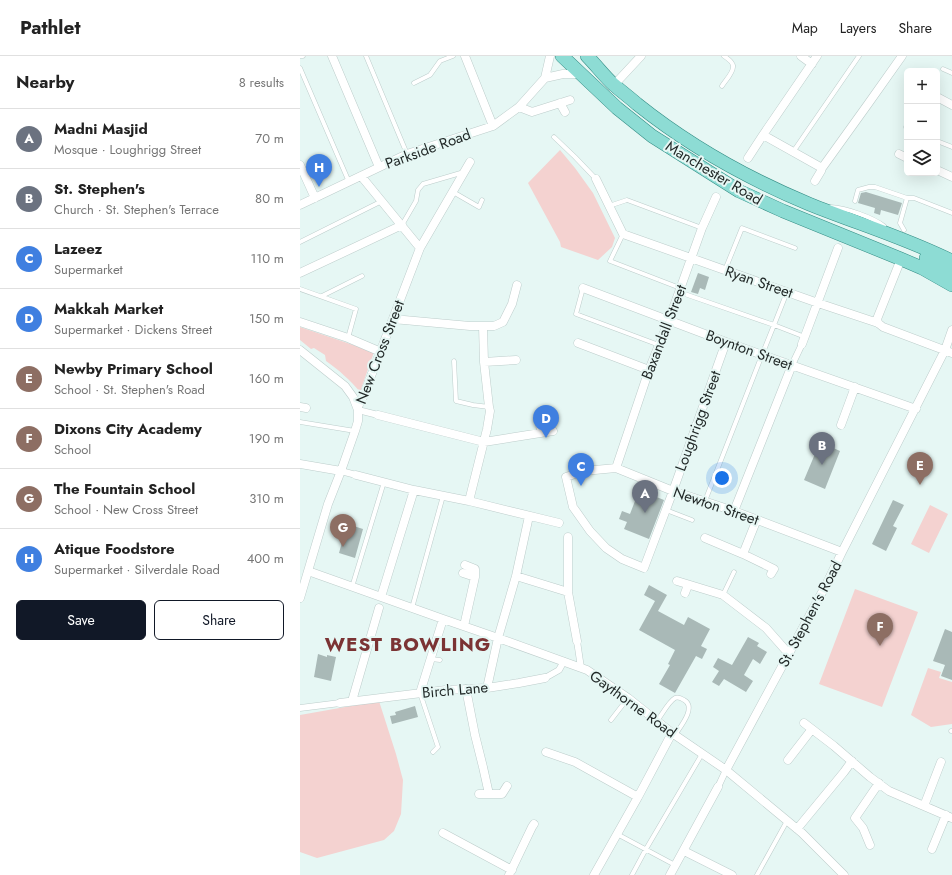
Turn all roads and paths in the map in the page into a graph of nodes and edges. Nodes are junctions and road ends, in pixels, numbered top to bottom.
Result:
1 (300, 56) edge
2 (303, 56) edge
3 (332, 56) edge
4 (366, 56) edge
5 (453, 56) edge
6 (465, 56) edge
7 (550, 56) edge
8 (562, 56) edge
9 (587, 56) edge
10 (641, 56) edge
11 (724, 56) edge
12 (801, 56) edge
13 (818, 56) edge
14 (859, 56) edge
15 (902, 56) edge
16 (812, 64) junction
17 (300, 68) edge
18 (943, 69) dead end
19 (582, 74) junction
20 (952, 74) edge
21 (545, 78) junction
22 (414, 82) dead end
23 (614, 85) junction
24 (722, 86) dead end
25 (940, 99) edge
26 (570, 100) dead end
27 (560, 103) junction
28 (952, 105) edge
29 (519, 107) junction
30 (564, 112) dead end
31 (493, 126) junction
32 (763, 135) junction
33 (554, 137) dead end
34 (940, 142) edge
35 (952, 147) edge
36 (792, 152) junction
37 (407, 154) junction
38 (899, 154) dead end
39 (904, 156) edge
40 (748, 158) dead end
41 (470, 162) dead end
42 (300, 165) edge
43 (379, 166) junction
44 (822, 168) junction
45 (940, 171) edge
46 (464, 172) junction
47 (361, 176) junction
48 (952, 177) edge
49 (596, 179) joint
50 (815, 181) dead end
51 (349, 182) junction
52 (453, 192) junction
53 (716, 197) dead end
54 (315, 198) junction
55 (907, 198) junction
56 (482, 200) dead end
57 (855, 200) dead end
58 (382, 201) junction
59 (300, 205) edge
60 (609, 206) junction
61 (952, 213) edge
62 (402, 226) junction
63 (702, 228) junction
64 (623, 234) junction
65 (904, 238) junction
66 (300, 242) edge
67 (420, 248) junction
68 (795, 248) dead end
69 (838, 248) dead end
70 (934, 253) junction
71 (952, 253) edge
72 (692, 259) junction
73 (901, 259) junction
74 (952, 261) edge
75 (724, 270) junction
76 (300, 273) edge
77 (952, 273) edge
78 (362, 276) dead end
79 (517, 285) dead end
80 (952, 285) edge
81 (583, 288) joint
82 (300, 289) edge
83 (680, 290) junction
84 (787, 292) junction
85 (322, 296) junction
86 (818, 304) junction
87 (393, 319) junction
88 (669, 320) junction
89 (300, 322) edge
90 (878, 323) junction
91 (774, 325) junction
92 (483, 326) junction
93 (952, 330) edge
94 (348, 338) junction
95 (803, 340) junction
96 (726, 342) junction
97 (578, 344) dead end
98 (660, 345) junction
99 (300, 350) edge
100 (949, 351) edge
101 (381, 352) junction
102 (762, 354) junction
103 (516, 360) dead end
104 (454, 361) dead end
105 (484, 362) junction
106 (792, 365) junction
107 (649, 370) junction
108 (855, 387) junction
109 (363, 397) joint
110 (488, 407) junction
111 (916, 409) junction
112 (358, 410) junction
113 (378, 415) joint
114 (300, 422) edge
115 (540, 424) dead end
116 (842, 426) dead end
117 (355, 431) junction
118 (553, 431) dead end
119 (541, 433) junction
120 (484, 442) junction
121 (300, 464) edge
122 (616, 468) junction
123 (341, 471) junction
124 (356, 475) joint
125 (384, 482) junction
126 (414, 490) junction
127 (673, 491) junction
128 (444, 496) junction
129 (469, 501) junction
130 (705, 501) junction
131 (666, 510) junction
132 (734, 511) junction
133 (529, 516) junction
134 (757, 519) junction
135 (692, 520) dead end
136 (558, 523) dead end
137 (568, 537) dead end
138 (705, 538) dead end
139 (842, 552) junction
140 (743, 554) junction
141 (644, 568) joint
142 (464, 569) dead end
143 (308, 571) junction
144 (734, 572) dead end
145 (771, 574) dead end
146 (516, 576) junction
147 (677, 581) dead end
148 (352, 587) junction
149 (568, 592) junction
150 (723, 595) junction
151 (381, 597) junction
152 (300, 598) edge
153 (379, 608) joint
154 (412, 608) junction
155 (443, 619) junction
156 (464, 626) junction
157 (498, 638) junction
158 (577, 641) joint
159 (789, 654) junction
160 (431, 659) junction
161 (440, 660) dead end
162 (564, 662) junction
163 (581, 668) junction
164 (545, 678) joint
165 (488, 688) junction
166 (466, 690) junction
167 (420, 693) junction
168 (628, 698) junction
169 (352, 701) junction
170 (340, 703) joint
171 (300, 708) edge
172 (611, 720) dead end
173 (657, 721) junction
174 (804, 723) dead end
175 (812, 729) junction
176 (673, 734) junction
177 (433, 752) dead end
178 (546, 752) dead end
179 (702, 754) junction
180 (788, 760) dead end
181 (852, 761) junction
182 (941, 762) dead end
183 (726, 770) junction
184 (879, 784) junction
185 (507, 786) dead end
186 (718, 787) joint
187 (479, 794) dead end
188 (489, 794) junction
189 (638, 797) junction
190 (924, 806) junction
191 (949, 817) edge
192 (787, 820) junction
193 (534, 824) dead end
194 (797, 829) junction
195 (443, 833) dead end
196 (617, 834) junction
197 (870, 845) dead end
198 (646, 849) junction
199 (932, 849) dead end
200 (684, 850) junction
201 (675, 866) junction
202 (511, 872) edge
203 (594, 875) edge
204 (632, 875) edge
205 (670, 875) edge
206 (732, 875) edge
207 (757, 875) edge
208 (844, 875) edge

1 - 2 lane
3 - 43 street
4 - 37 lane
5 - 22 lane
6 - 31 street
7 - 21 street, Parkside Road
8 - 19 main road, Manchester Road
9 - 23 main road, Manchester Road
10 - 23 street
11 - 24 lane
12 - 16 street
13 - 16 street
14 - 36 lane
15 - 44 street
16 - 32 street
17 - 51 lane
18 - 20 lane
19 - 21 street
19 - 73 main road, Manchester Road
21 - 29 street, Parkside Road
23 - 65 main road, Manchester Road
25 - 28 street
26 - 27 street
27 - 29 street
27 - 30 street
29 - 31 street, Parkside Road
31 - 37 street, Parkside Road
32 - 36 street
32 - 40 street
33 - 49 lane
34 - 35 lane
36 - 44 street
37 - 43 street, Parkside Road
38 - 39 street
41 - 46 street, New Cross Street
42 - 54 street
43 - 47 street, Parkside Road
44 - 50 street
45 - 48 street
46 - 52 street, New Cross Street
46 - 62 lane
47 - 51 street, Parkside Road
47 - 58 street
49 - 60 street
51 - 54 street, Parkside Road
52 - 56 lane
52 - 67 street, New Cross Street
53 - 63 street, Baxandall Street
54 - 59 street, Parkside Road
55 - 57 lane
55 - 61 lane
55 - 65 lane
58 - 62 street
58 - 66 lane
60 - 63 lane
60 - 64 street
62 - 67 street
62 - 76 street
63 - 72 street, Baxandall Street
64 - 72 street, Ryan Street
64 - 83 lane
65 - 70 main road, Manchester Road
65 - 77 main road
67 - 87 street, New Cross Street
68 - 75 lane
69 - 86 street
70 - 71 main road
70 - 74 main road, Manchester Road
72 - 75 street, Ryan Street
72 - 83 street, Baxandall Street
73 - 80 main road, Manchester Road
73 - 90 street
75 - 84 street, Ryan Street
78 - 85 lane
79 - 92 street
81 - 88 street, Boynton Street
81 - 98 lane
82 - 85 lane
83 - 88 street, Baxandall Street
83 - 91 lane
84 - 86 street, Ryan Street
84 - 91 lane
85 - 94 lane
86 - 90 street, Ryan Street
86 - 95 street
87 - 92 street
87 - 101 street, New Cross Street
88 - 96 street, Boynton Street
88 - 98 street, Baxandall Street
89 - 94 street
90 - 100 street, Ryan Street
91 - 95 lane
91 - 102 lane
92 - 105 street
93 - 100 street, St. Stephen's Road
94 - 101 street
95 - 106 street
96 - 102 street, Boynton Street
96 - 127 street, Loughrigg Street
97 - 107 street
98 - 107 street, Baxandall Street
99 - 112 street
100 - 111 street, St. Stephen's Road
101 - 109 street, New Cross Street
102 - 106 street, Boynton Street
102 - 130 lane
103 - 105 street
104 - 110 lane
105 - 110 street
106 - 108 street, Boynton Street
106 - 132 street
107 - 122 street, Baxandall Street
108 - 111 street, Boynton Street
108 - 116 street
109 - 112 street, New Cross Street
110 - 120 street
111 - 139 street, St. Stephen's Road
112 - 113 street
112 - 117 street, New Cross Street
113 - 120 street
114 - 117 lane
115 - 119 street
117 - 123 street, New Cross Street
118 - 119 street
119 - 120 street
120 - 129 street
121 - 123 street
122 - 127 street, Newton Street
122 - 141 street, Newton Street
123 - 124 street
123 - 143 street, New Cross Street
124 - 125 street
125 - 126 street
125 - 148 lane
126 - 128 street
126 - 151 street
127 - 130 street, Newton Street
127 - 131 street, Loughrigg Street
128 - 129 street
128 - 154 lane
129 - 133 street
130 - 132 street, Newton Street
131 - 135 lane
131 - 141 street, Loughrigg Street
132 - 134 street, Newton Street
133 - 136 street
133 - 146 street
134 - 139 street, Newton Street
134 - 140 street
137 - 149 street
138 - 140 street
139 - 159 street, St. Stephen's Road
140 - 145 street
142 - 156 street
143 - 148 street, Gaythorne Road
143 - 152 street, New Cross Street
144 - 150 lane
146 - 149 street
146 - 157 street
147 - 150 street
148 - 151 street, Gaythorne Road
149 - 158 street
150 - 159 street
151 - 153 street
151 - 154 street, Gaythorne Road
153 - 169 street
154 - 155 street, Gaythorne Road
155 - 156 street, Gaythorne Road
155 - 160 street
156 - 157 street, Gaythorne Road
157 - 162 street, Gaythorne Road
157 - 165 street
158 - 163 street
159 - 183 street, St. Stephen's Road
160 - 161 lane
160 - 167 street
162 - 163 street, Gaythorne Road
162 - 164 street, Birch Lane
163 - 168 street, Gaythorne Road
164 - 165 street, Birch Lane
165 - 166 street, Birch Lane
166 - 167 street, Birch Lane
166 - 188 street
167 - 169 street, Birch Lane
167 - 177 lane
168 - 172 lane
168 - 173 street, Gaythorne Road
169 - 170 street, Birch Lane
170 - 171 street
173 - 176 street, Gaythorne Road
173 - 176 lane
174 - 175 street
175 - 180 street
175 - 181 street
176 - 179 street, Gaythorne Road
176 - 189 street
178 - 189 street
179 - 183 street, Gaythorne Road
179 - 198 lane
181 - 184 street
181 - 194 street
182 - 190 street
183 - 186 street, St. Stephen's Road
183 - 192 street, Gaythorne Road
184 - 190 street
184 - 197 street
185 - 188 street
186 - 200 street, St. Stephen's Road
187 - 188 street
189 - 196 street
190 - 191 street
191 - 199 street
192 - 194 street, Gaythorne Road
192 - 207 lane
193 - 202 street
194 - 208 street, Gaythorne Road
195 - 202 street
196 - 198 lane
196 - 203 street
198 - 201 lane
198 - 204 lane
200 - 201 street, St. Stephen's Road
200 - 206 street
201 - 205 street, St. Stephen's Road

